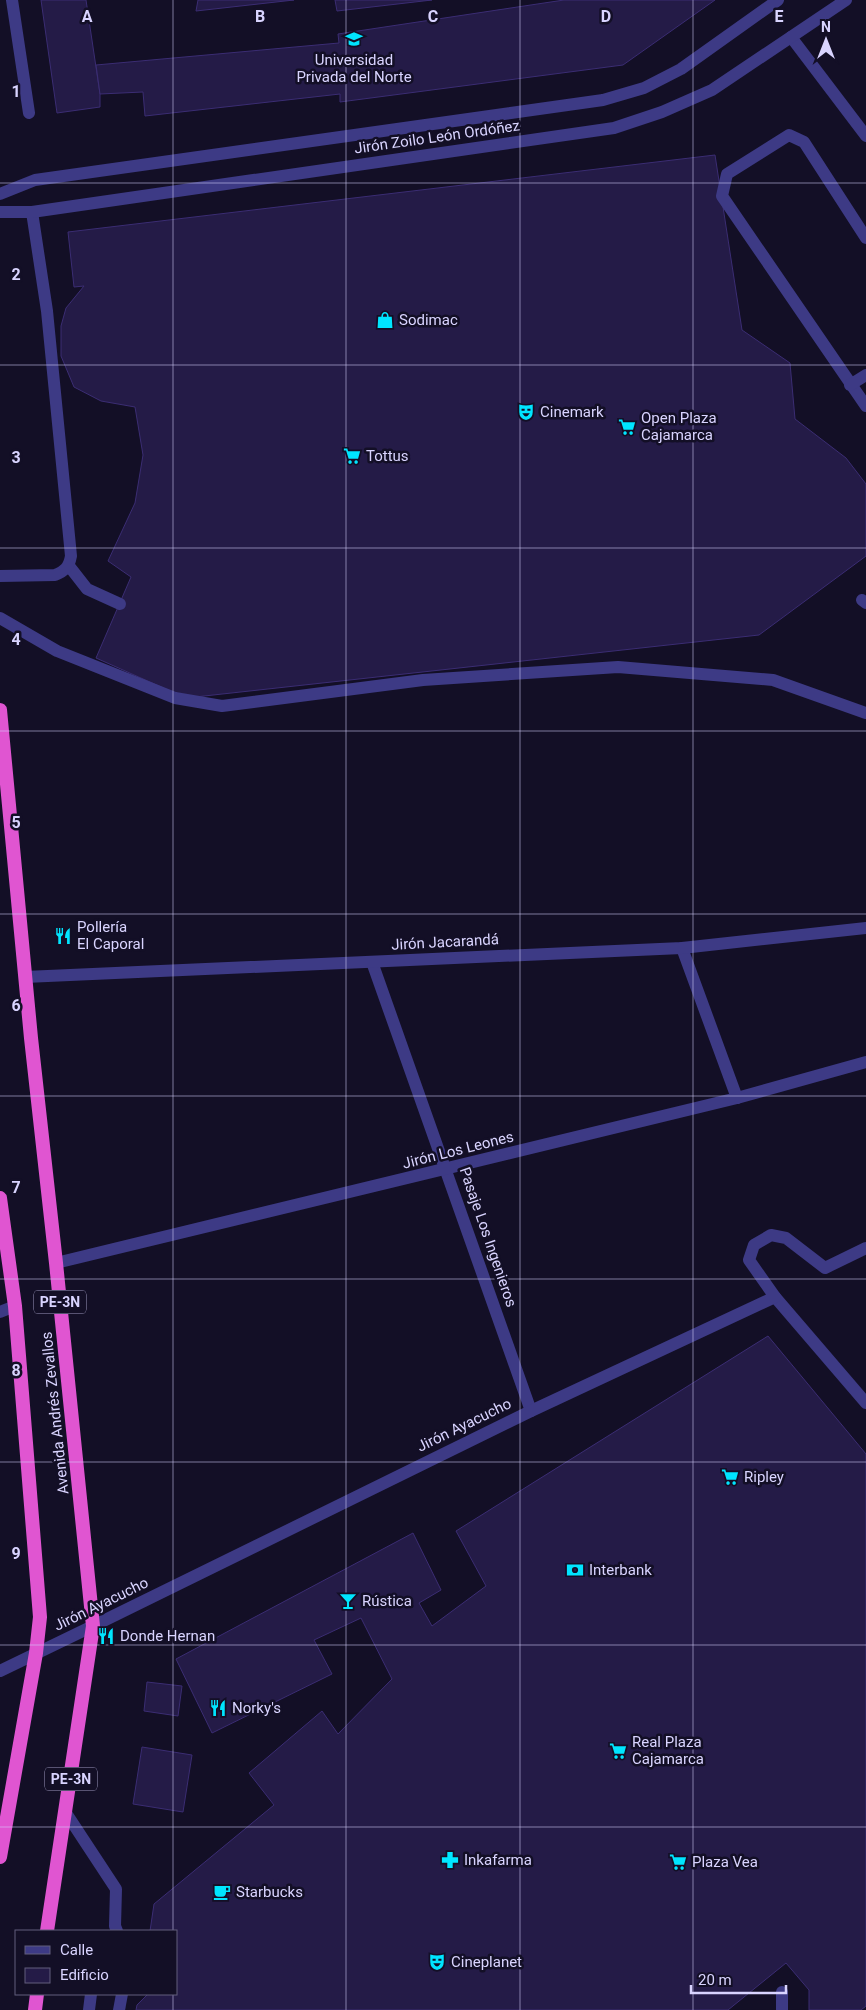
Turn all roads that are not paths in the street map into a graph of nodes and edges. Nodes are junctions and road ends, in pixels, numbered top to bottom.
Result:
1 (12, 0) edge
2 (778, 0) edge
3 (846, 0) edge
4 (792, 37) junction
5 (29, 113) dead end
6 (866, 136) edge
7 (0, 194) edge
8 (0, 212) edge
9 (32, 212) junction
10 (866, 238) edge
11 (866, 374) edge
12 (850, 385) junction
13 (866, 406) edge
14 (69, 566) junction
15 (0, 576) edge
16 (120, 604) dead end
17 (0, 618) edge
18 (0, 710) edge
19 (866, 712) edge
20 (866, 928) edge
21 (682, 948) junction
22 (372, 962) junction
23 (25, 978) junction
24 (866, 1062) edge
25 (737, 1098) junction
26 (447, 1169) junction
27 (0, 1198) edge
28 (866, 1248) edge
29 (56, 1263) junction
30 (775, 1297) junction
31 (15, 1306) junction
32 (0, 1312) edge
33 (866, 1403) edge
34 (531, 1411) junction
35 (93, 1626) junction
36 (36, 1652) junction
37 (0, 1671) edge
38 (66, 1813) junction
39 (0, 1857) edge
40 (47, 1930) edge
41 (117, 1930) edge
42 (782, 1992) dead end
43 (37, 1995) edge
44 (91, 1995) edge
45 (122, 1995) edge
46 (35, 2010) edge
47 (89, 2010) edge
48 (119, 2010) edge
49 (782, 2010) edge

1 - 5 street
2 - 7 street, Jirón Zoilo León Ordóñez
3 - 4 street, Jirón Zoilo León Ordóñez
4 - 6 street
4 - 9 street, Jirón Zoilo León Ordóñez
8 - 9 street, Jirón Zoilo León Ordóñez
9 - 14 street
10 - 12 street
11 - 12 street
12 - 13 street
14 - 15 street
14 - 16 street
17 - 19 street
18 - 23 highway, Avenida Andrés Zevallos / PE-3N
20 - 21 street, Jirón Jacarandá
21 - 22 street, Jirón Jacarandá
21 - 25 street
22 - 23 street, Jirón Jacarandá
22 - 26 street, Pasaje Los Ingenieros
23 - 29 highway, Avenida Andrés Zevallos / PE-3N
24 - 25 street, Jirón Los Leones
25 - 26 street, Jirón Los Leones
26 - 29 street, Jirón Los Leones
26 - 34 street, Pasaje Los Ingenieros
27 - 31 highway, Avenida Andrés Zevallos / PE-3N
28 - 30 street
29 - 35 highway, Avenida Andrés Zevallos / PE-3N
30 - 33 street
30 - 34 street, Jirón Ayacucho
31 - 32 street
31 - 36 highway, Avenida Andrés Zevallos / PE-3N
34 - 35 street, Jirón Ayacucho
35 - 36 street, Jirón Ayacucho
35 - 38 highway, Avenida Andrés Zevallos / PE-3N
36 - 37 street, Jirón Ayacucho
36 - 39 highway, Avenida Andrés Zevallos / PE-3N
38 - 40 highway, Avenida Andrés Zevallos / PE-3N
38 - 41 street
42 - 49 street
43 - 46 highway
44 - 47 street
45 - 48 street

